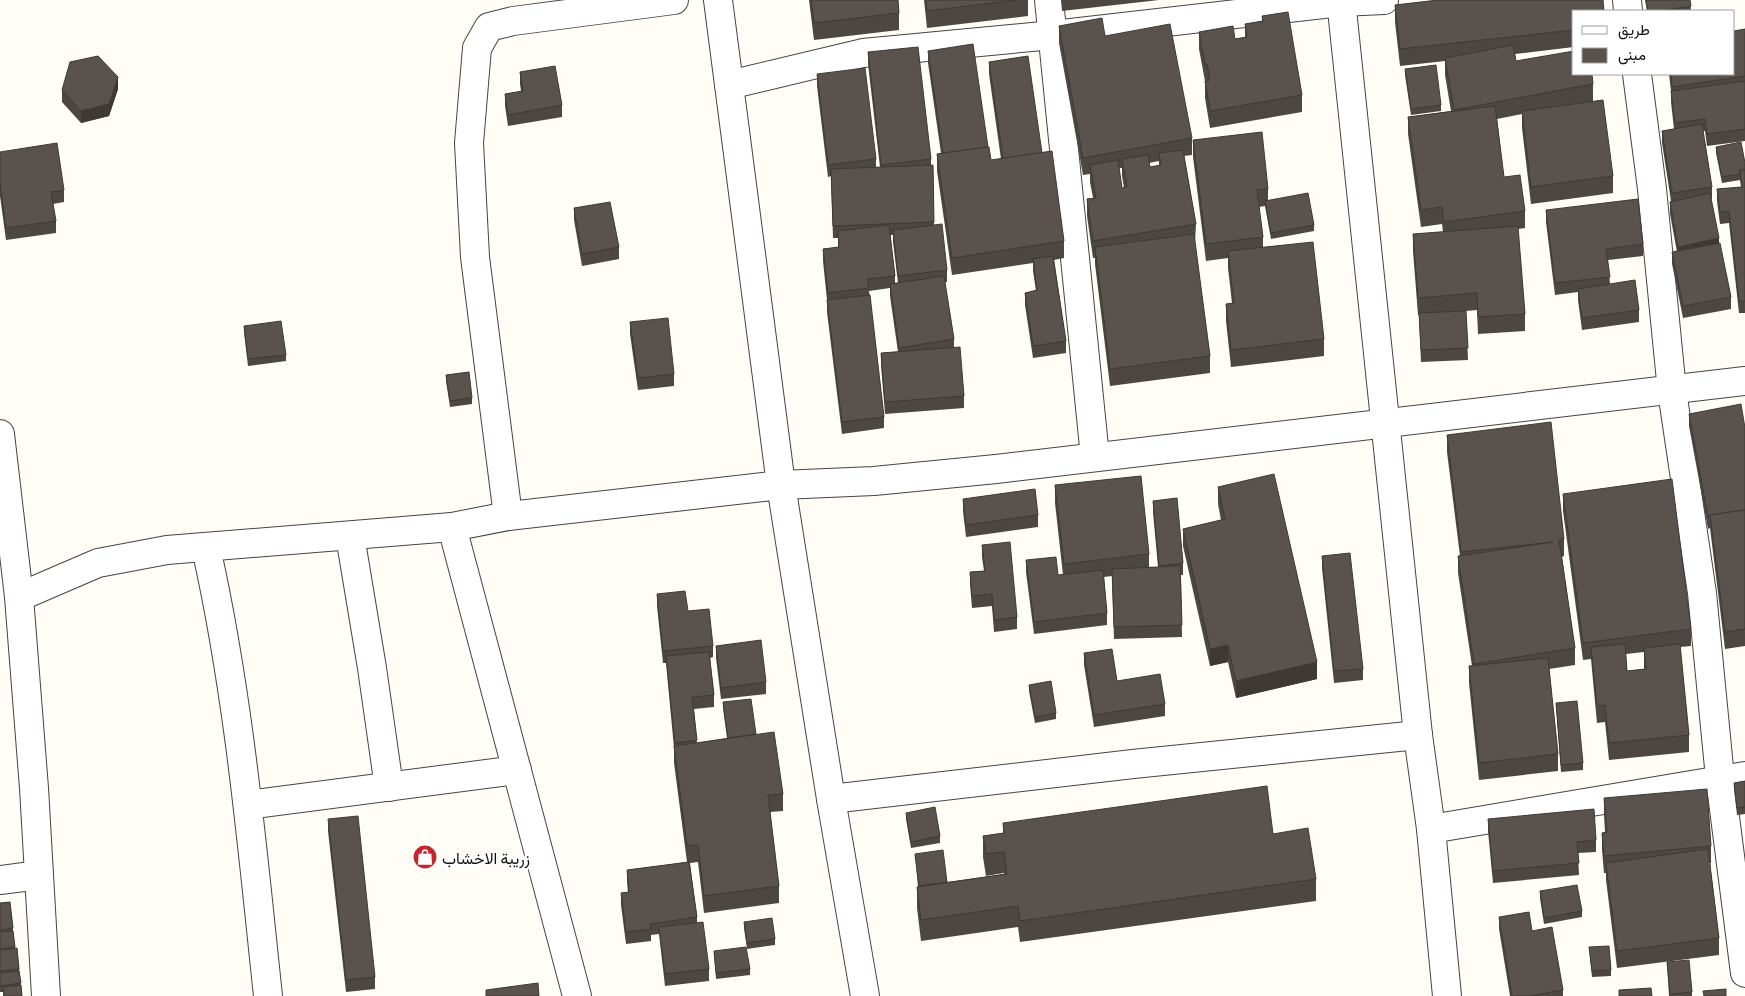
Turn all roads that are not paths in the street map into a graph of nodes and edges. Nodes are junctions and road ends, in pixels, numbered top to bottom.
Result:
1 (674, 0) edge
2 (718, 0) edge
3 (1049, 0) edge
4 (1384, 0) edge
5 (1341, 1) edge
6 (1053, 35) junction
7 (1637, 75) edge
8 (729, 85) junction
9 (1745, 381) edge
10 (1672, 391) junction
11 (1385, 423) junction
12 (0, 434) edge
13 (1096, 457) junction
14 (781, 485) junction
15 (508, 516) junction
16 (452, 527) junction
17 (350, 536) junction
18 (206, 548) junction
19 (19, 597) junction
20 (10, 627) edge
21 (1418, 735) junction
22 (517, 770) junction
23 (1733, 777) edge
24 (389, 787) junction
25 (831, 799) junction
26 (248, 805) junction
27 (1431, 828) junction
28 (39, 874) junction
29 (0, 880) edge
30 (1745, 973) edge
31 (46, 996) edge
32 (268, 996) edge
33 (577, 996) edge
34 (865, 996) edge
35 (1447, 996) edge

1 - 15 street
2 - 8 street
3 - 6 street
4 - 5 street
5 - 6 street
5 - 11 street
6 - 8 street
6 - 13 street
7 - 10 street
8 - 14 street
9 - 10 street
10 - 11 street
10 - 23 street
11 - 13 street
11 - 21 street
12 - 19 street
13 - 14 street
14 - 15 street
14 - 25 street
15 - 16 street
16 - 17 street
16 - 22 street
17 - 18 street
17 - 24 street
18 - 19 street
18 - 26 street
19 - 20 street
20 - 28 street
21 - 25 street
21 - 27 street
22 - 24 street
22 - 33 street
23 - 27 street
23 - 30 street
24 - 26 street
25 - 34 street
26 - 32 street
27 - 35 street
28 - 29 street
28 - 31 street

